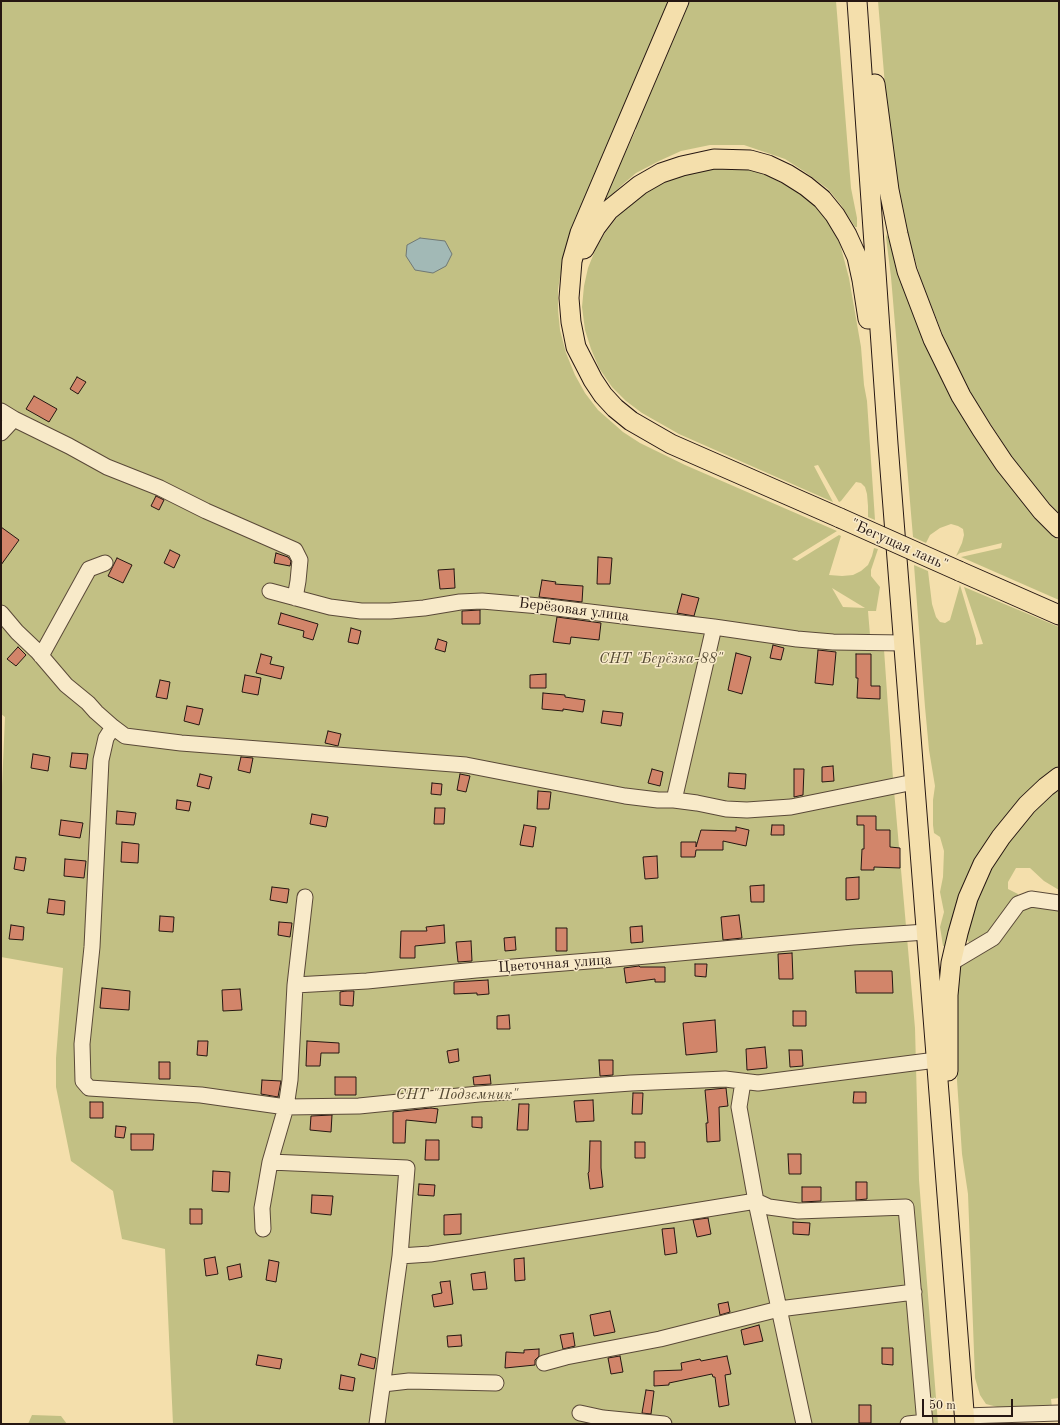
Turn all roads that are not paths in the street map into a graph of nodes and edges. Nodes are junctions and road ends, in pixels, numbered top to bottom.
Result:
1 (679, 1) edge
2 (857, 1) edge
3 (864, 1) edge
4 (570, 322) junction
5 (1, 410) edge
6 (14, 419) junction
7 (1, 433) edge
8 (888, 444) junction
9 (1059, 528) edge
10 (105, 563) dead end
11 (270, 591) dead end
12 (295, 598) junction
13 (1, 613) edge
14 (1059, 615) edge
15 (714, 627) junction
16 (904, 643) junction
17 (41, 656) junction
18 (113, 727) junction
19 (1059, 777) edge
20 (914, 782) junction
21 (674, 800) junction
22 (305, 897) dead end
23 (1059, 903) edge
24 (926, 932) junction
25 (951, 963) junction
26 (294, 984) junction
27 (936, 1060) junction
28 (743, 1082) junction
29 (286, 1107) junction
30 (270, 1162) junction
31 (756, 1201) junction
32 (263, 1229) dead end
33 (400, 1256) junction
34 (914, 1292) junction
35 (779, 1309) junction
36 (957, 1312) junction
37 (544, 1363) dead end
38 (496, 1383) dead end
39 (383, 1384) junction
40 (580, 1413) dead end
41 (1059, 1413) edge
42 (964, 1420) edge
43 (377, 1424) edge
44 (664, 1424) edge
45 (804, 1424) edge
46 (916, 1424) edge

1 - 4 main road
2 - 8 main road
3 - 9 main road
4 - 8 main road
4 - 14 main road, "Бегущая лань", bridge
5 - 6 street
6 - 7 street
6 - 12 street
8 - 16 main road
10 - 17 street
11 - 12 street, Берёзовая улица
12 - 15 street, Берёзовая улица
13 - 17 street
15 - 16 street, Берёзовая улица
15 - 21 street
16 - 20 main road
17 - 18 street
18 - 21 street
18 - 29 street
19 - 25 main road
20 - 21 street
20 - 24 main road
22 - 26 street
23 - 25 street
24 - 26 street, Цветочная улица
24 - 27 main road
25 - 36 main road
26 - 29 street
27 - 28 street
27 - 36 main road
28 - 29 street
28 - 31 street
29 - 30 street
30 - 32 street
30 - 33 street
31 - 33 street
31 - 34 street
31 - 35 street
33 - 39 street
34 - 35 street
34 - 46 street
35 - 37 street
35 - 45 street
36 - 42 main road
38 - 39 street
39 - 43 street
40 - 44 street
41 - 42 street

